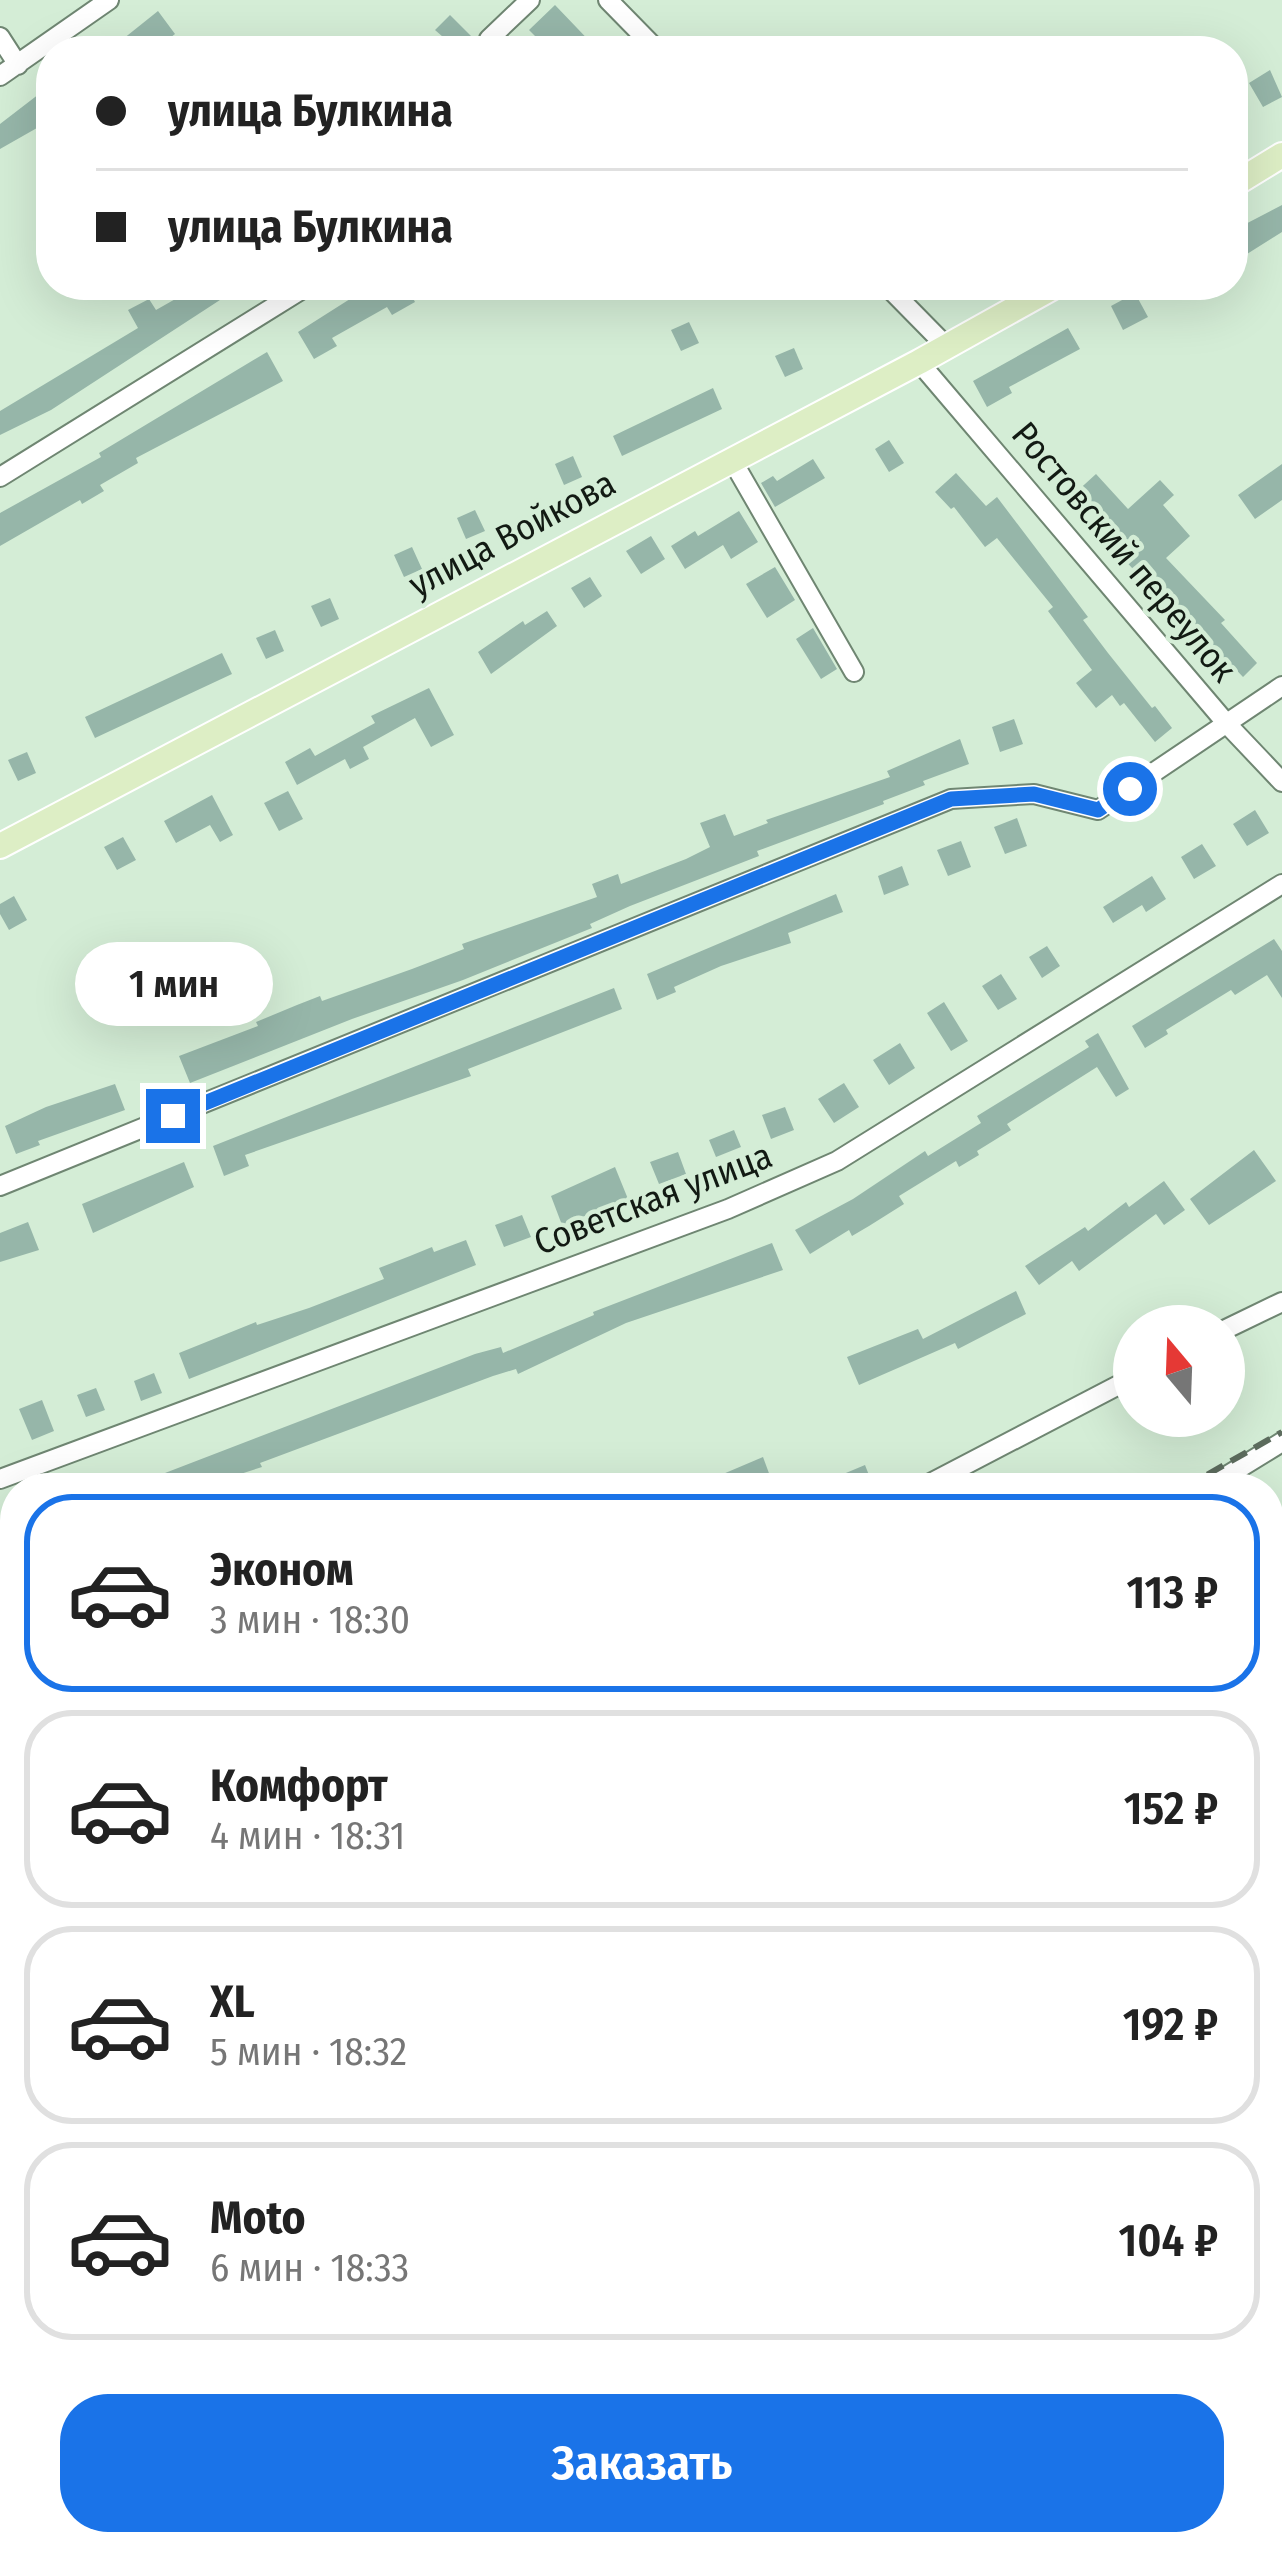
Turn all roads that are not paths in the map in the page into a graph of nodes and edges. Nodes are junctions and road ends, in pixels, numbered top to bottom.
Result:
1 (109, 0) edge
2 (530, 0) edge
3 (608, 0) edge
4 (59, 36) edge
5 (492, 36) edge
6 (643, 36) edge
7 (0, 37) edge
8 (36, 52) edge
9 (18, 65) junction
10 (0, 76) edge
11 (1282, 155) edge
12 (1248, 176) edge
13 (285, 300) edge
14 (901, 300) edge
15 (1030, 300) edge
16 (946, 347) junction
17 (919, 362) junction
18 (732, 460) junction
19 (0, 477) edge
20 (854, 672) dead end
21 (1282, 686) edge
22 (1227, 724) junction
23 (1282, 782) edge
24 (0, 846) edge
25 (1282, 884) edge
26 (0, 1186) edge
27 (1282, 1302) edge
28 (1245, 1320) edge
29 (1113, 1388) edge
30 (1282, 1442) edge
31 (16, 1473) edge
32 (950, 1473) edge
33 (1231, 1473) edge

1 - 4 street
2 - 5 street
3 - 6 street
7 - 9 street
8 - 9 street
9 - 10 street
11 - 12 main road
13 - 19 street
14 - 16 street
15 - 16 main road, улица Войкова
16 - 17 main road, улица Войкова
17 - 18 main road, улица Войкова
17 - 22 street, Ростовский переулок
18 - 20 street
18 - 24 main road, улица Войкова
21 - 22 street
22 - 23 street, Ростовский переулок
22 - 26 street
25 - 31 street, Советская улица
27 - 28 street
29 - 32 street
30 - 33 street

